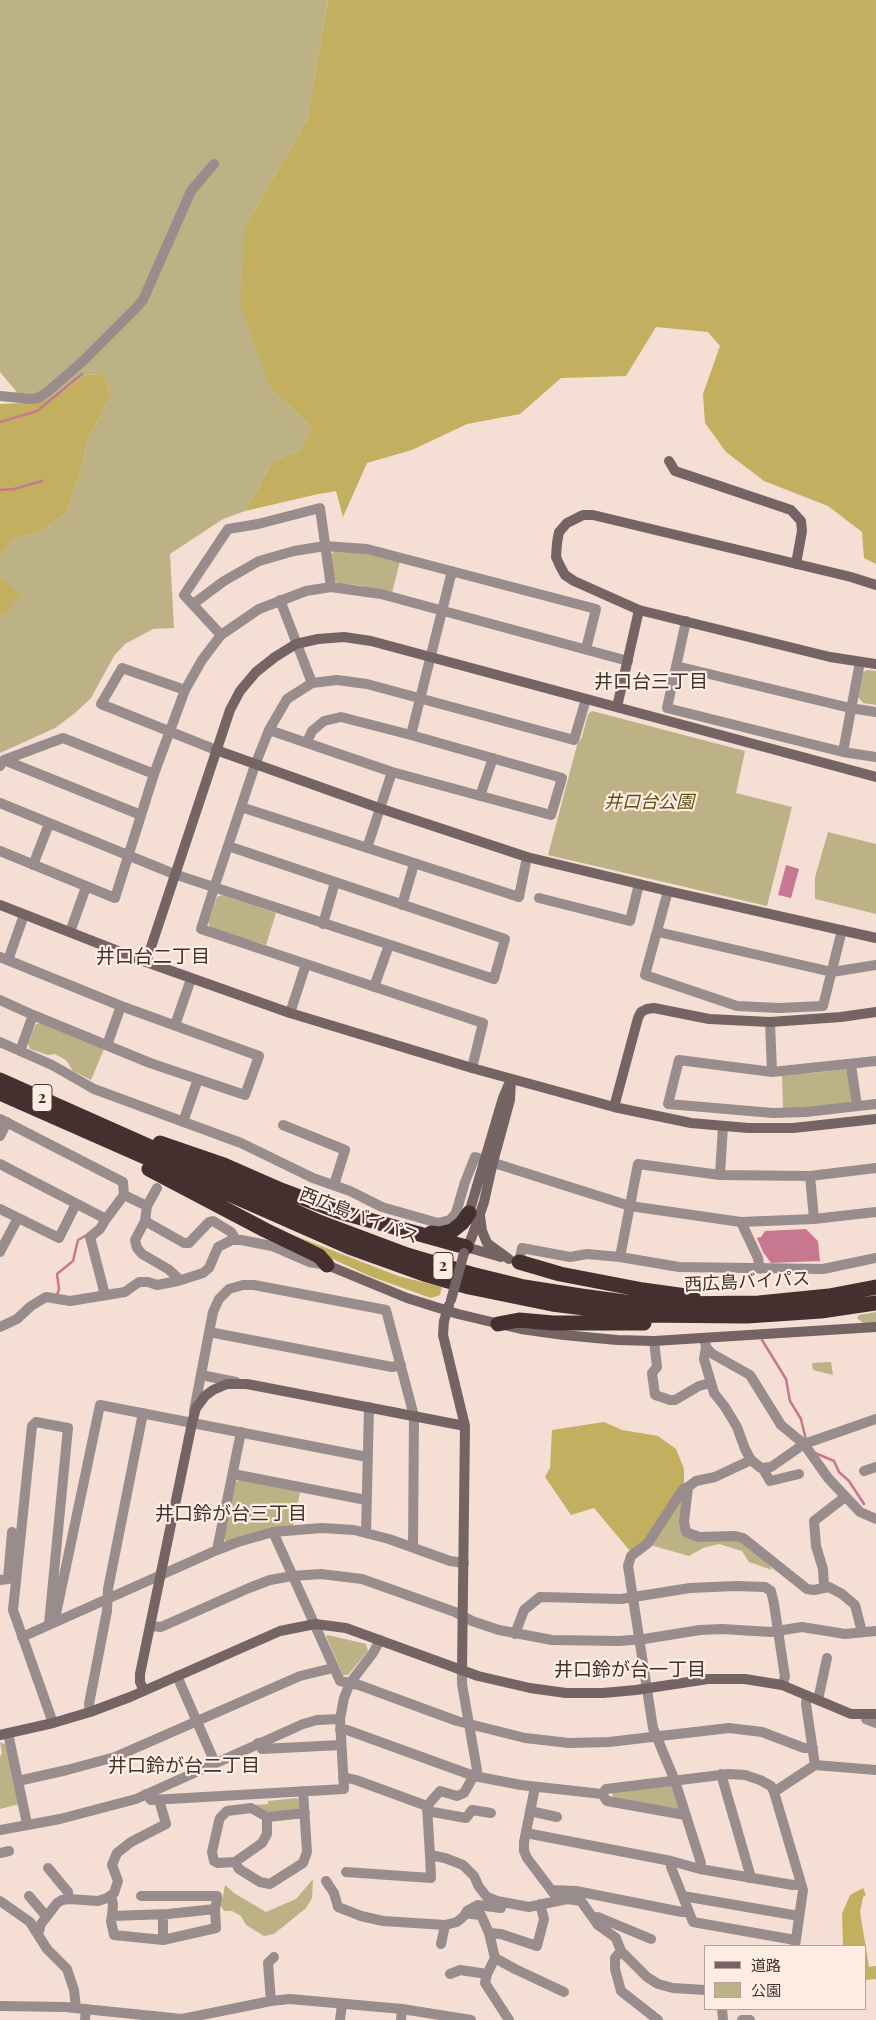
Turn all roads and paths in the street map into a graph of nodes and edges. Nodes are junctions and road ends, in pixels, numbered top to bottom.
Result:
1 (214, 164) dead end
2 (0, 396) edge
3 (669, 461) dead end
4 (325, 546) junction
5 (796, 564) junction
6 (452, 571) junction
7 (876, 585) edge
8 (332, 587) junction
9 (280, 600) junction
10 (193, 604) junction
11 (640, 610) junction
12 (443, 611) junction
13 (686, 621) junction
14 (221, 636) junction
15 (296, 644) junction
16 (586, 649) junction
17 (431, 657) junction
18 (628, 661) junction
19 (860, 662) junction
20 (876, 664) edge
21 (676, 666) junction
22 (312, 683) junction
23 (185, 690) junction
24 (421, 699) junction
25 (586, 699) junction
26 (618, 708) junction
27 (850, 708) junction
28 (876, 712) edge
29 (269, 730) junction
30 (170, 732) junction
31 (411, 735) junction
32 (307, 742) junction
33 (216, 750) junction
34 (843, 752) junction
35 (876, 757) edge
36 (492, 758) junction
37 (2, 763) edge
38 (255, 765) junction
39 (392, 772) junction
40 (154, 774) junction
41 (876, 777) edge
42 (480, 796) junction
43 (0, 803) edge
44 (241, 807) junction
45 (379, 808) junction
46 (141, 815) junction
47 (49, 824) junction
48 (228, 846) junction
49 (367, 848) junction
50 (0, 851) edge
51 (128, 856) junction
52 (527, 857) junction
53 (414, 864) junction
54 (33, 865) junction
55 (174, 874) junction
56 (335, 882) junction
57 (639, 884) junction
58 (86, 887) junction
59 (214, 888) junction
60 (668, 891) junction
61 (539, 898) dead end
62 (402, 904) junction
63 (0, 905) edge
64 (24, 915) junction
65 (323, 924) junction
66 (842, 930) junction
67 (70, 932) junction
68 (658, 932) junction
69 (876, 938) edge
70 (389, 945) junction
71 (4, 959) edge
72 (146, 962) junction
73 (306, 964) junction
74 (876, 965) edge
75 (832, 972) junction
76 (191, 979) junction
77 (374, 987) junction
78 (0, 1000) edge
79 (121, 1006) junction
80 (876, 1012) edge
81 (290, 1013) junction
82 (33, 1015) junction
83 (770, 1022) junction
84 (175, 1025) junction
85 (0, 1042) edge
86 (107, 1045) junction
87 (20, 1051) junction
88 (876, 1061) edge
89 (851, 1065) junction
90 (472, 1068) junction
91 (772, 1072) junction
92 (198, 1079) junction
93 (511, 1079) junction
94 (0, 1080) edge
95 (0, 1093) edge
96 (876, 1104) edge
97 (857, 1106) junction
98 (614, 1107) junction
99 (3, 1120) edge
100 (78, 1120) junction
101 (876, 1120) edge
102 (183, 1122) junction
103 (283, 1125) dead end
104 (723, 1126) junction
105 (0, 1136) edge
106 (489, 1161) junction
107 (0, 1164) edge
108 (876, 1168) edge
109 (720, 1175) junction
110 (810, 1176) junction
111 (334, 1185) junction
112 (157, 1188) dead end
113 (124, 1195) junction
114 (76, 1204) junction
115 (147, 1206) junction
116 (630, 1206) junction
117 (0, 1209) edge
118 (876, 1212) edge
119 (475, 1214) junction
120 (18, 1218) junction
121 (106, 1218) junction
122 (814, 1219) junction
123 (145, 1220) junction
124 (741, 1222) junction
125 (404, 1230) junction
126 (236, 1240) junction
127 (465, 1250) junction
128 (0, 1252) edge
129 (620, 1257) junction
130 (876, 1258) edge
131 (514, 1260) junction
132 (327, 1266) junction
133 (760, 1269) junction
134 (178, 1281) junction
135 (876, 1287) edge
136 (105, 1295) junction
137 (829, 1296) junction
138 (876, 1302) edge
139 (449, 1305) junction
140 (747, 1316) junction
141 (498, 1324) junction
142 (876, 1327) edge
143 (0, 1328) edge
144 (209, 1332) junction
145 (654, 1341) junction
146 (706, 1343) junction
147 (401, 1365) junction
148 (201, 1376) junction
149 (710, 1383) junction
150 (247, 1384) junction
151 (369, 1407) junction
152 (143, 1414) junction
153 (414, 1416) junction
154 (192, 1419) junction
155 (876, 1419) edge
156 (466, 1426) junction
157 (241, 1432) junction
158 (806, 1443) junction
159 (367, 1456) junction
160 (751, 1460) junction
161 (876, 1467) edge
162 (763, 1468) junction
163 (864, 1471) dead end
164 (233, 1474) junction
165 (799, 1474) dead end
166 (688, 1487) junction
167 (845, 1498) junction
168 (366, 1500) junction
169 (876, 1519) edge
170 (12, 1532) dead end
171 (273, 1532) junction
172 (366, 1533) junction
173 (413, 1547) junction
174 (217, 1550) junction
175 (464, 1563) junction
176 (160, 1575) junction
177 (292, 1576) junction
178 (0, 1580) edge
179 (824, 1587) junction
180 (634, 1598) junction
181 (107, 1599) junction
182 (463, 1616) junction
183 (54, 1622) junction
184 (315, 1624) junction
185 (150, 1626) junction
186 (876, 1631) edge
187 (778, 1632) junction
188 (862, 1632) junction
189 (515, 1634) junction
190 (22, 1637) junction
191 (380, 1640) junction
192 (640, 1640) junction
193 (828, 1658) dead end
194 (333, 1668) junction
195 (462, 1670) junction
196 (177, 1676) junction
197 (350, 1683) junction
198 (782, 1685) junction
199 (647, 1689) junction
200 (144, 1691) junction
201 (807, 1696) junction
202 (818, 1700) junction
203 (90, 1712) junction
204 (871, 1714) edge
205 (196, 1721) junction
206 (53, 1723) junction
207 (876, 1723) edge
208 (340, 1724) junction
209 (468, 1724) junction
210 (4, 1734) edge
211 (656, 1738) junction
212 (258, 1743) junction
213 (341, 1745) junction
214 (813, 1748) junction
215 (215, 1763) junction
216 (815, 1764) junction
217 (876, 1770) edge
218 (721, 1774) junction
219 (474, 1776) junction
220 (343, 1777) junction
221 (18, 1781) junction
222 (675, 1781) junction
223 (535, 1787) junction
224 (303, 1791) junction
225 (774, 1792) junction
226 (146, 1794) junction
227 (602, 1794) junction
228 (158, 1800) junction
229 (427, 1808) junction
230 (530, 1811) junction
231 (305, 1813) junction
232 (492, 1813) dead end
233 (686, 1815) junction
234 (268, 1817) junction
235 (557, 1817) dead end
236 (27, 1824) junction
237 (0, 1830) edge
238 (526, 1833) junction
239 (430, 1855) junction
240 (671, 1861) junction
241 (235, 1862) junction
242 (48, 1868) dead end
243 (700, 1869) junction
244 (346, 1872) dead end
245 (750, 1878) junction
246 (326, 1882) dead end
247 (801, 1884) junction
248 (551, 1890) junction
249 (29, 1896) dead end
250 (111, 1896) junction
251 (142, 1896) dead end
252 (683, 1896) junction
253 (69, 1899) junction
254 (559, 1900) junction
255 (0, 1901) edge
256 (540, 1904) junction
257 (522, 1906) junction
258 (215, 1909) junction
259 (467, 1911) junction
260 (688, 1912) junction
261 (163, 1914) junction
262 (46, 1916) junction
263 (112, 1916) junction
264 (799, 1916) junction
265 (593, 1918) junction
266 (445, 1924) junction
267 (489, 1933) junction
268 (38, 1935) junction
269 (651, 1939) dead end
270 (163, 1940) junction
271 (795, 1943) edge
272 (441, 1944) dead end
273 (621, 1951) junction
274 (274, 1957) dead end
275 (495, 1958) junction
276 (450, 1974) dead end
277 (487, 1974) junction
278 (704, 1990) edge
279 (564, 1992) dead end
280 (272, 2001) junction
281 (342, 2004) junction
282 (0, 2006) edge
283 (81, 2009) junction
284 (402, 2015) edge
285 (109, 2016) edge
286 (441, 2017) edge
287 (85, 2020) edge
288 (340, 2020) edge
289 (469, 2020) edge
290 (509, 2020) edge
291 (658, 2020) edge
292 (742, 2020) edge
293 (750, 2020) edge

1 - 2 street
3 - 5 street
4 - 6 street
4 - 8 street
4 - 10 street
4 - 10 street
5 - 7 street
5 - 11 street
6 - 12 street
6 - 16 street
8 - 9 street
8 - 12 street
9 - 14 street
9 - 15 street
10 - 14 street
11 - 13 street
11 - 18 street
12 - 16 street
12 - 17 street
13 - 19 street
13 - 21 street
14 - 23 street
15 - 17 street
15 - 22 street
15 - 33 street
16 - 18 street
17 - 24 street
17 - 25 street
18 - 26 street
19 - 20 street
19 - 27 street
21 - 27 street
21 - 34 street
22 - 24 street
22 - 29 street
23 - 30 street
23 - 30 street
24 - 25 street
24 - 31 street
25 - 26 street
26 - 41 street
27 - 28 street
27 - 34 street
29 - 32 street
29 - 38 street
30 - 33 street
30 - 40 street
31 - 32 street
31 - 36 street
32 - 39 street
33 - 38 street
33 - 55 street
34 - 35 street
36 - 42 street
36 - 42 street
37 - 40 street
37 - 46 street
38 - 44 street
38 - 45 street
39 - 42 street
39 - 45 street
40 - 46 street
43 - 47 street
44 - 48 street
44 - 49 street
45 - 49 street
45 - 52 street
46 - 51 street
47 - 51 street
47 - 54 street
48 - 56 street
48 - 59 street
49 - 53 street
50 - 54 street
51 - 55 street
51 - 58 street
52 - 53 street
52 - 57 street
53 - 62 street
54 - 58 street
55 - 59 street
55 - 72 street
56 - 62 street
56 - 65 street
57 - 60 street
57 - 61 street
58 - 67 street
59 - 65 street
59 - 73 street
60 - 66 street
60 - 68 street
62 - 70 street
63 - 64 street
64 - 67 street
64 - 71 street
65 - 70 street
66 - 69 street
66 - 75 street
67 - 72 street
68 - 75 street
68 - 75 street
70 - 77 street
71 - 79 street
72 - 76 street
73 - 77 street
73 - 81 street
74 - 75 street
76 - 81 street
76 - 84 street
77 - 90 street
78 - 82 street
79 - 84 street
79 - 86 street
80 - 83 street
81 - 90 street
82 - 86 street
82 - 87 street
83 - 91 street
83 - 98 street
84 - 92 street
85 - 87 street
86 - 92 street
87 - 102 street
88 - 89 street
89 - 91 street
89 - 97 street
90 - 93 street
91 - 97 street
92 - 102 street
93 - 98 street
93 - 106 street
94 - 100 highway, 西広島バイパス / 2
95 - 100 highway, 西広島バイパス / 2
96 - 97 street
98 - 104 street
99 - 105 street
99 - 113 street
100 - 125 highway
100 - 132 highway
100 - 137 highway, 西広島バイパス / 2
100 - 140 highway, 西広島バイパス / 2
101 - 104 street
102 - 111 street
103 - 111 street
104 - 109 street
106 - 111 street
106 - 116 street
106 - 119 street
107 - 114 street
108 - 110 street
109 - 110 street
109 - 116 street
110 - 122 street
112 - 115 street
113 - 115 street
113 - 121 street
114 - 120 street
114 - 121 street
115 - 123 street
116 - 124 street
116 - 129 street
117 - 120 street
118 - 122 street
119 - 125 highway
119 - 127 street
119 - 131 street
120 - 128 street
121 - 136 street
122 - 124 street
123 - 126 street
123 - 134 street
124 - 133 street
125 - 127 highway
126 - 132 street
126 - 134 street
127 - 131 street
127 - 139 street, bridge
129 - 131 street
129 - 133 street
130 - 133 street
131 - 137 highway
132 - 139 street
134 - 136 street
135 - 137 highway, 西広島バイパス / 2
136 - 143 street
138 - 140 highway, 西広島バイパス / 2
139 - 141 street
139 - 156 street
140 - 141 highway
141 - 145 street
142 - 146 street
144 - 147 street
144 - 147 street
144 - 148 street
145 - 146 street
145 - 149 street
146 - 149 street
146 - 158 street
147 - 153 street
148 - 150 street
148 - 154 street
149 - 160 street
150 - 151 street
150 - 154 street
151 - 153 street
151 - 159 street
152 - 154 street
152 - 181 street
152 - 183 street
153 - 156 street
153 - 173 street
154 - 157 street
154 - 176 street
155 - 158 street
156 - 175 street
157 - 159 street
157 - 164 street
158 - 162 street
158 - 167 street
159 - 168 street
160 - 162 street
160 - 166 street
161 - 163 street
162 - 165 street
164 - 168 street
164 - 174 street
166 - 179 street
166 - 180 street
167 - 169 street
167 - 179 street
168 - 172 street
170 - 178 street
171 - 172 street
171 - 174 street
171 - 177 street
172 - 173 street
173 - 175 street
174 - 176 street
175 - 182 street
176 - 181 street
176 - 185 street
177 - 182 street
177 - 184 street
177 - 185 street
179 - 188 street
180 - 187 street
180 - 189 street
180 - 192 street
181 - 183 street
181 - 203 street
182 - 189 street
182 - 195 street
183 - 190 street
183 - 190 street
184 - 191 street
184 - 194 street
184 - 196 street
185 - 200 street
186 - 188 street
187 - 188 street
187 - 192 street
187 - 198 street
189 - 192 street
190 - 206 street
191 - 195 street
191 - 197 street
192 - 199 street
193 - 202 street
194 - 197 street
194 - 205 street
195 - 199 street
195 - 209 street
196 - 200 street
196 - 205 street
197 - 208 street
197 - 209 street
198 - 199 street
198 - 201 street
199 - 211 street
200 - 203 street
201 - 202 street
201 - 214 street
202 - 204 street
203 - 206 street
204 - 207 street
205 - 215 street
205 - 221 street
206 - 210 street
208 - 212 street
208 - 213 street
208 - 219 street
209 - 211 street
209 - 219 street
210 - 221 street
211 - 214 street
211 - 222 street
212 - 213 street
212 - 215 street
213 - 220 street
214 - 216 street
215 - 226 street
216 - 217 street
216 - 225 street
218 - 222 street
218 - 225 street
218 - 245 street
219 - 223 street
219 - 229 street
220 - 224 street
220 - 229 street
221 - 236 street
222 - 227 street
222 - 233 street
223 - 227 street
223 - 230 street
224 - 228 street
224 - 231 street
225 - 247 street
226 - 228 street
226 - 236 street
227 - 233 street
228 - 250 street
229 - 232 street
229 - 239 street
230 - 235 street
230 - 238 street
231 - 234 street
231 - 241 street
233 - 243 street
234 - 241 street
234 - 241 street
236 - 237 street
238 - 240 street
238 - 248 street
239 - 244 street
239 - 257 street
240 - 243 street
240 - 252 street
242 - 253 street
243 - 245 street
245 - 247 street
246 - 266 street
247 - 264 street
248 - 254 street
248 - 260 street
249 - 262 street
250 - 253 street
250 - 263 street
251 - 258 street
252 - 260 street
252 - 264 street
253 - 262 street
254 - 256 street
254 - 265 street
255 - 268 street
256 - 257 street
256 - 267 street
257 - 259 street
258 - 261 street
258 - 270 street
259 - 266 street
259 - 267 street
260 - 271 street
261 - 263 street
261 - 270 street
262 - 268 street
263 - 270 street
264 - 271 street
265 - 269 street
265 - 273 street
266 - 272 street
267 - 275 street
268 - 283 street
273 - 278 street
273 - 291 street
274 - 280 street
275 - 277 street
275 - 279 street
276 - 277 street
277 - 290 street
280 - 281 street
280 - 285 street
281 - 284 street
281 - 288 street
282 - 283 street
283 - 285 street
283 - 287 street
284 - 286 street
286 - 289 street
292 - 293 street

